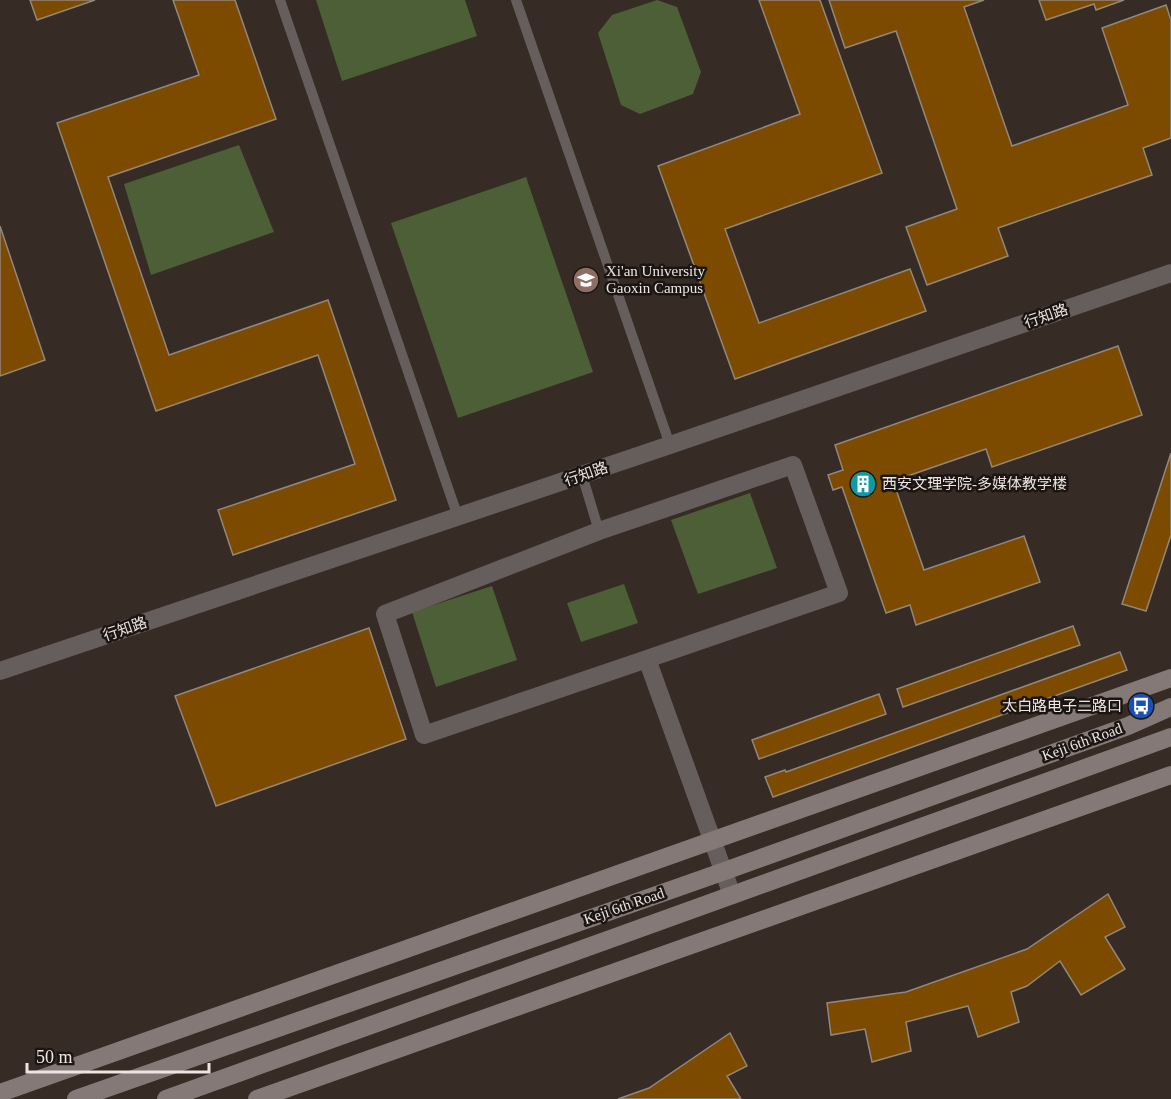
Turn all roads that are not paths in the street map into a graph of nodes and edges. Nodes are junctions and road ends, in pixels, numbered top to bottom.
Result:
1 (280, 0) edge
2 (516, 0) edge
3 (1171, 273) edge
4 (670, 445) junction
5 (582, 475) junction
6 (458, 517) junction
7 (599, 531) junction
8 (647, 659) junction
9 (0, 671) edge
10 (1171, 678) edge
11 (1171, 707) edge
12 (1171, 737) edge
13 (1171, 774) edge
14 (712, 842) junction
15 (722, 872) junction
16 (732, 896) junction
17 (0, 1093) edge
18 (76, 1099) edge
19 (166, 1099) edge
20 (257, 1099) edge

1 - 6 lane
2 - 4 lane
3 - 4 street, 行知路
4 - 5 street, 行知路
5 - 6 street, 行知路
5 - 7 lane
6 - 9 street, 行知路
7 - 8 street
7 - 8 street
8 - 14 street
10 - 14 main road
11 - 15 main road, Keji 6th Road
12 - 16 main road, Keji 6th Road
13 - 20 main road
14 - 15 street
14 - 17 main road
15 - 16 street
15 - 18 main road, Keji 6th Road
16 - 19 main road, Keji 6th Road

